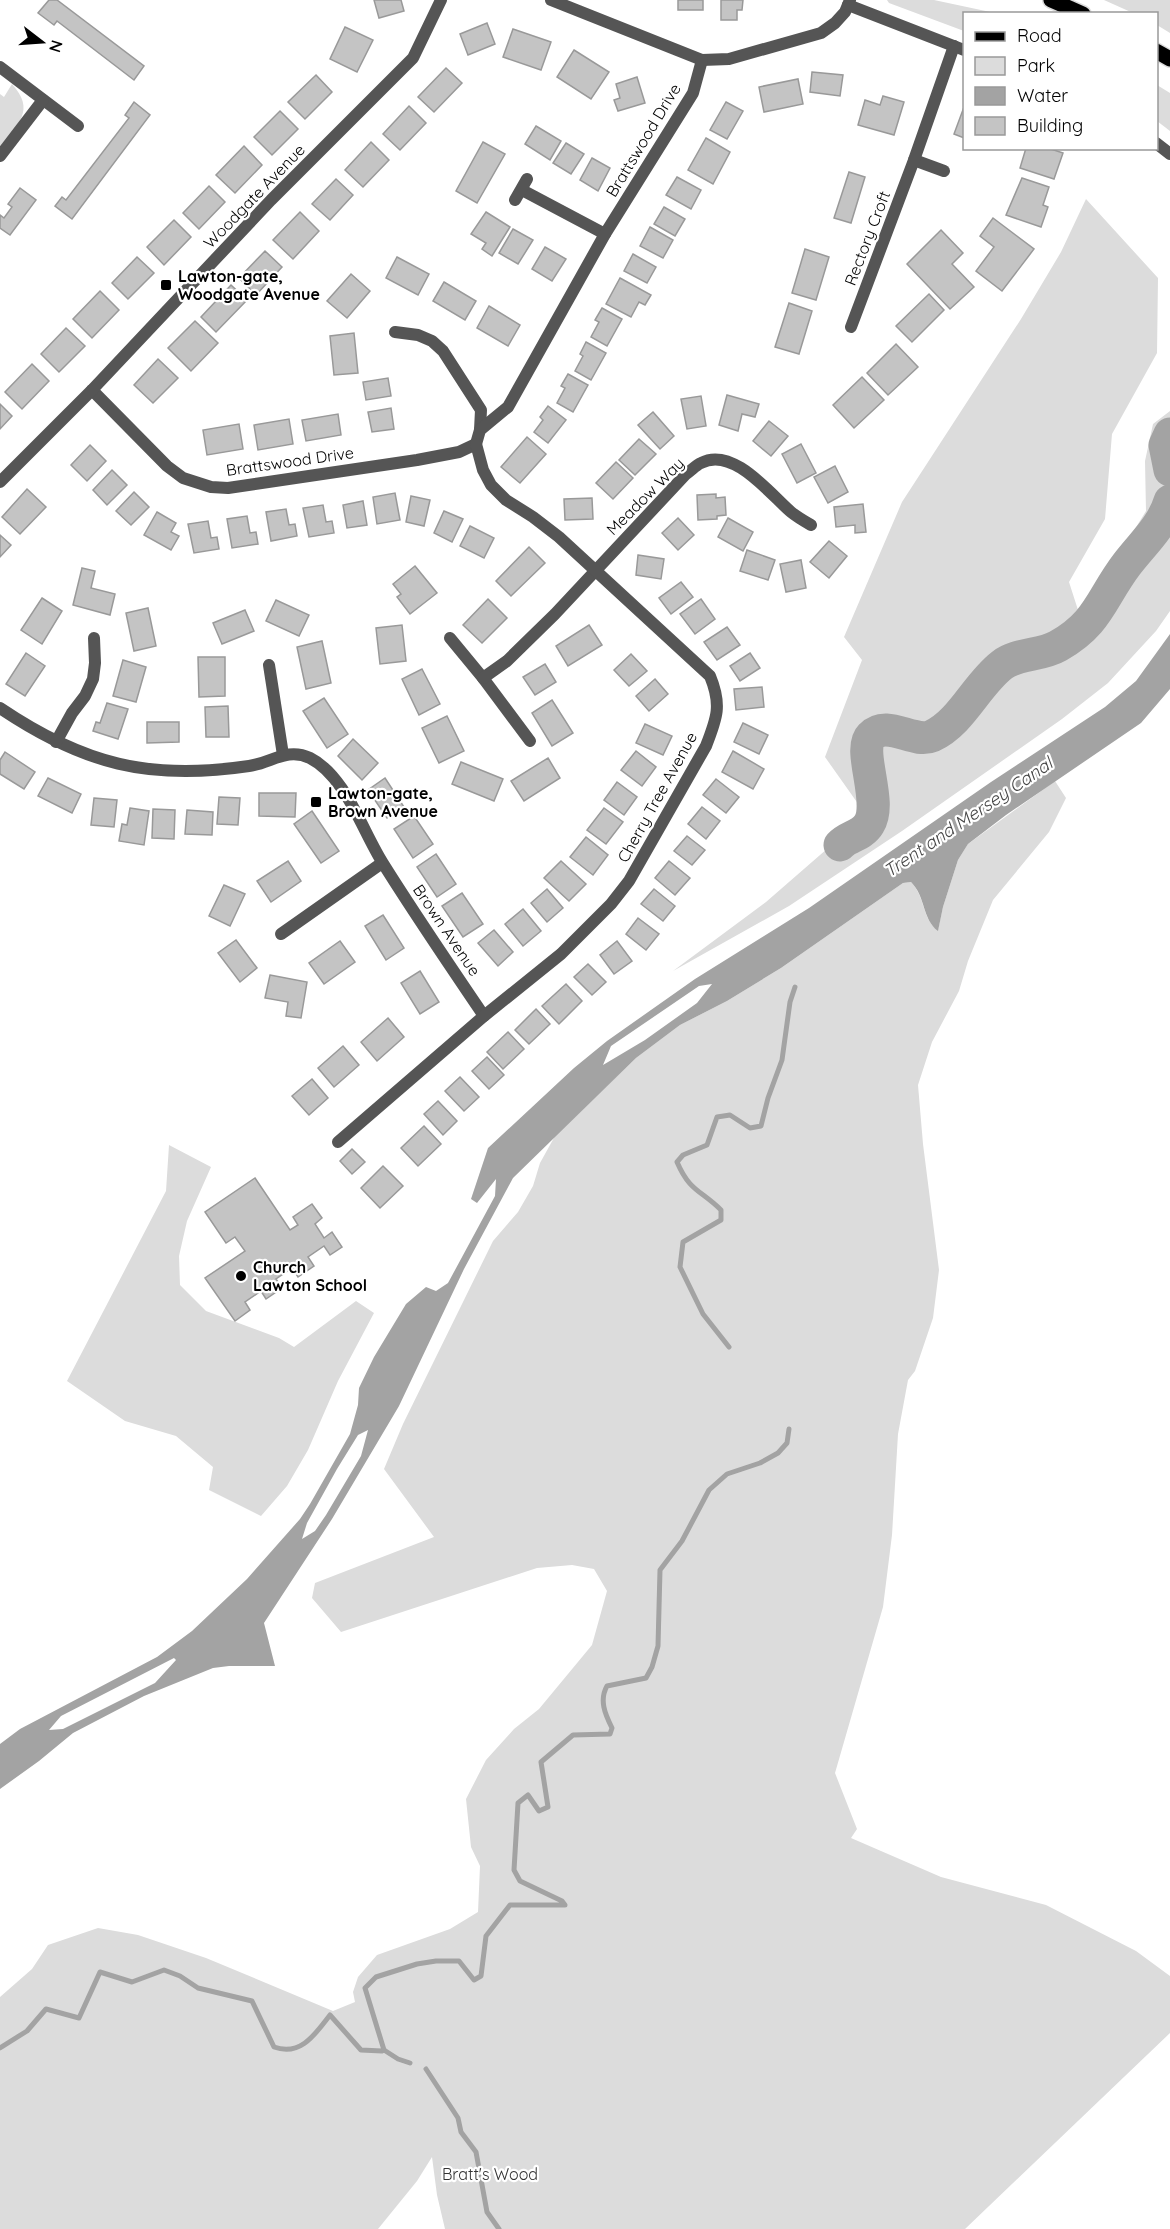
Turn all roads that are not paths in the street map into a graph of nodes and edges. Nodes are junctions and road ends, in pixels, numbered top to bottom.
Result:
1 (441, 0) edge
2 (551, 0) edge
3 (1051, 0) edge
4 (849, 3) edge
5 (1078, 12) edge
6 (959, 48) edge
7 (702, 60) junction
8 (0, 67) edge
9 (43, 100) junction
10 (78, 126) dead end
11 (1158, 145) edge
12 (1170, 154) edge
13 (0, 156) edge
14 (914, 160) junction
15 (944, 171) dead end
16 (521, 190) dead end
17 (605, 234) junction
18 (851, 327) dead end
19 (395, 332) dead end
20 (92, 390) junction
21 (480, 430) junction
22 (476, 444) junction
23 (0, 482) edge
24 (811, 525) dead end
25 (595, 570) junction
26 (94, 638) dead end
27 (450, 638) dead end
28 (269, 665) dead end
29 (483, 678) junction
30 (0, 708) edge
31 (530, 741) dead end
32 (56, 742) junction
33 (283, 755) junction
34 (382, 862) junction
35 (281, 934) dead end
36 (484, 1017) junction
37 (338, 1142) dead end

1 - 20 street, Woodgate Avenue
2 - 7 street
3 - 5 main road
4 - 6 street
4 - 7 street
6 - 14 street, Rectory Croft
7 - 17 street, Brattswood Drive
8 - 9 street
9 - 10 street
9 - 13 street
11 - 12 street
14 - 15 street
14 - 18 street, Rectory Croft
16 - 17 street
17 - 21 street, Brattswood Drive
19 - 21 street
20 - 22 street, Brattswood Drive
20 - 23 street, Woodgate Avenue
21 - 22 street
22 - 25 street, Cherry Tree Avenue
24 - 25 street, Meadow Way
25 - 29 street, Meadow Way
25 - 36 street, Cherry Tree Avenue
26 - 32 street
27 - 29 street
28 - 33 street
29 - 31 street
30 - 32 street, Brown Avenue
32 - 33 street, Brown Avenue
33 - 34 street, Brown Avenue
34 - 35 street
34 - 36 street, Brown Avenue
36 - 37 street, Cherry Tree Avenue

